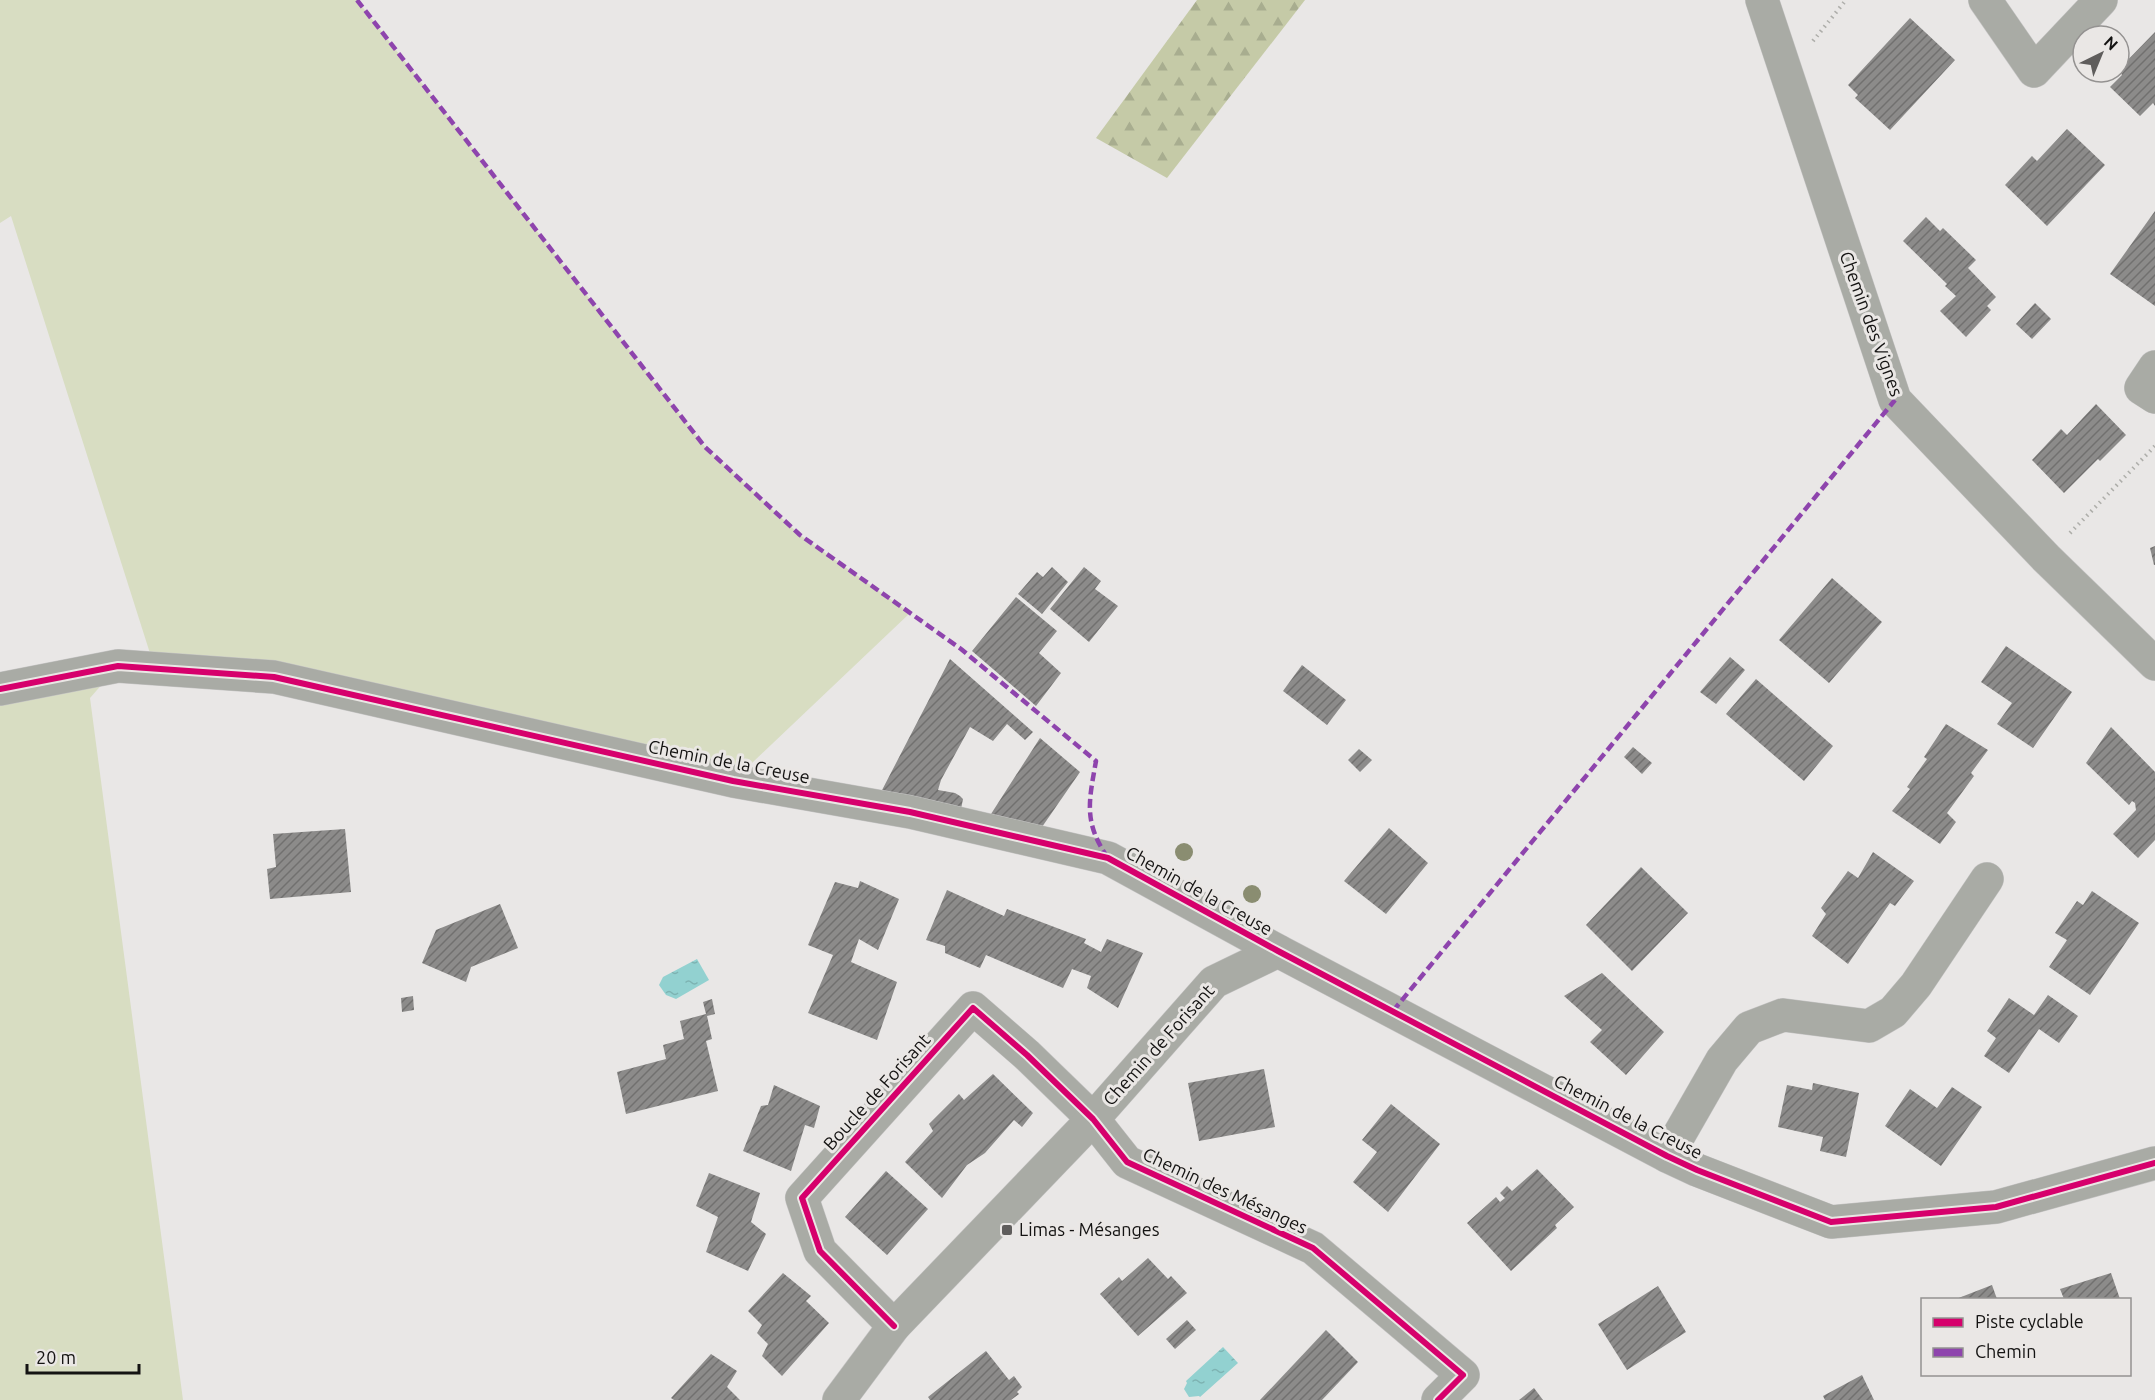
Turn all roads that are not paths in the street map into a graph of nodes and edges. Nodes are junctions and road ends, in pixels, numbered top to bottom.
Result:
1 (1762, 0) edge
2 (1985, 0) edge
3 (2101, 0) edge
4 (2155, 367) edge
5 (2155, 397) edge
6 (2155, 664) edge
7 (0, 689) edge
8 (1987, 879) dead end
9 (1278, 951) junction
10 (1093, 1119) junction
11 (1667, 1156) junction
12 (2155, 1163) edge
13 (894, 1326) junction
14 (839, 1400) edge
15 (1438, 1400) edge

1 - 6 street, Chemin des Vignes
2 - 3 street
4 - 5 street
7 - 9 street, Chemin de la Creuse
8 - 11 street
9 - 10 street, Chemin de Forisant
9 - 11 street, Chemin de la Creuse
10 - 13 street, Chemin de Forisant
10 - 13 street, Boucle de Forisant
10 - 15 street, Chemin des Mésanges
11 - 12 street, Chemin de la Creuse
13 - 14 street, Chemin de Forisant

